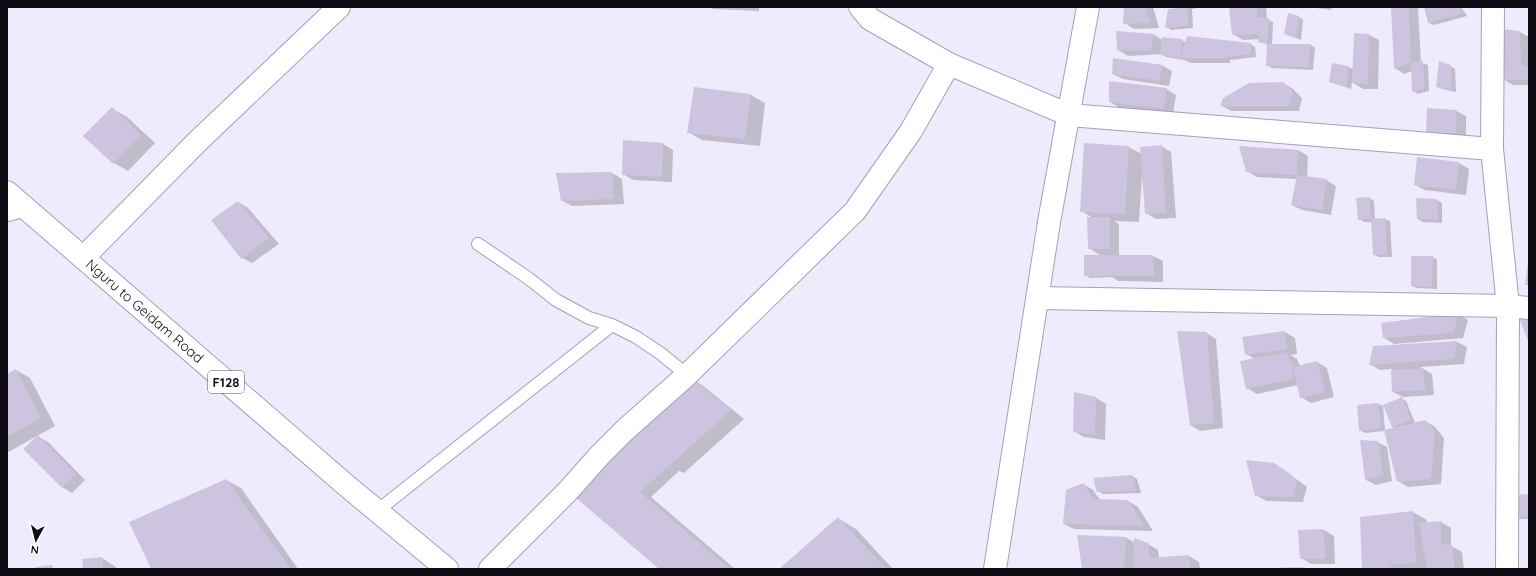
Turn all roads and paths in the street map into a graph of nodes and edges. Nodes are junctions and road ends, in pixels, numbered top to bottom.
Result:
1 (339, 7) edge
2 (860, 7) edge
3 (1088, 7) edge
4 (1494, 7) edge
5 (949, 64) junction
6 (1069, 115) junction
7 (1492, 149) junction
8 (12, 203) edge
9 (478, 244) dead end
10 (83, 258) junction
11 (1037, 298) junction
12 (1508, 306) junction
13 (1529, 308) edge
14 (612, 325) junction
15 (687, 375) junction
16 (377, 511) junction
17 (448, 569) edge
18 (490, 569) edge
19 (995, 569) edge
20 (1506, 569) edge

1 - 10 street
2 - 5 street
3 - 6 street
4 - 7 street
5 - 6 street
5 - 15 street
6 - 7 street
6 - 11 street
7 - 12 street
8 - 10 street, Nguru to Geidam Road / F128
9 - 14 lane
10 - 16 street, Nguru to Geidam Road / F128
11 - 12 street
11 - 19 street
12 - 13 street
12 - 20 street
14 - 15 lane
14 - 16 lane
15 - 18 street
16 - 17 street, Nguru to Geidam Road / F128

